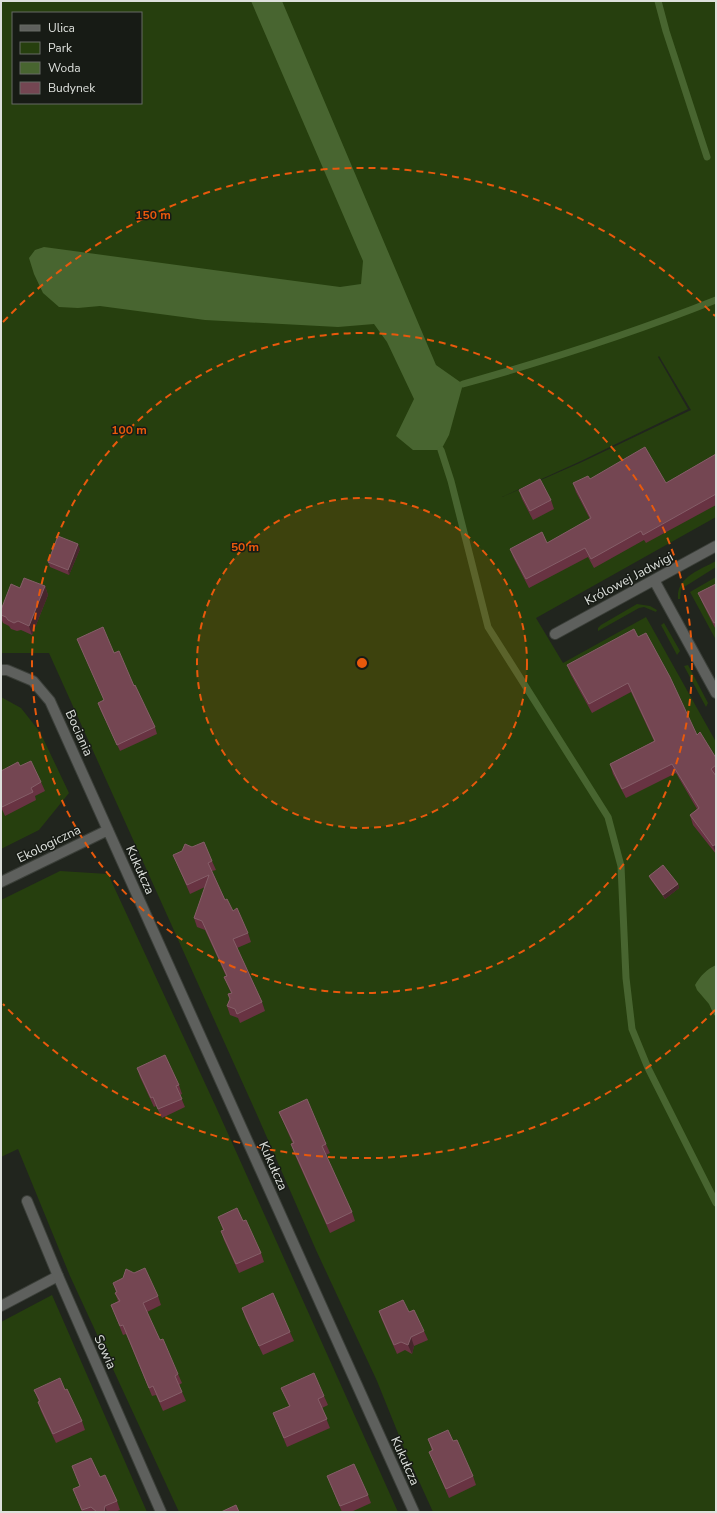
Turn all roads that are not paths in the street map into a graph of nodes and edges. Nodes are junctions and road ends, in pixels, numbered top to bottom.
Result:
1 (716, 546) edge
2 (654, 580) junction
3 (555, 634) dead end
4 (1, 670) edge
5 (716, 693) edge
6 (108, 830) junction
7 (1, 882) edge
8 (27, 1201) dead end
9 (58, 1276) junction
10 (1, 1306) edge
11 (160, 1512) edge
12 (414, 1512) edge

1 - 2 street, Królowej Jadwigi
2 - 3 street, Królowej Jadwigi
2 - 5 street
4 - 6 street, Bociania
6 - 7 street, Ekologiczna
6 - 12 street, Kukułcza
8 - 9 street, Sowia
9 - 10 street
9 - 11 street, Sowia

